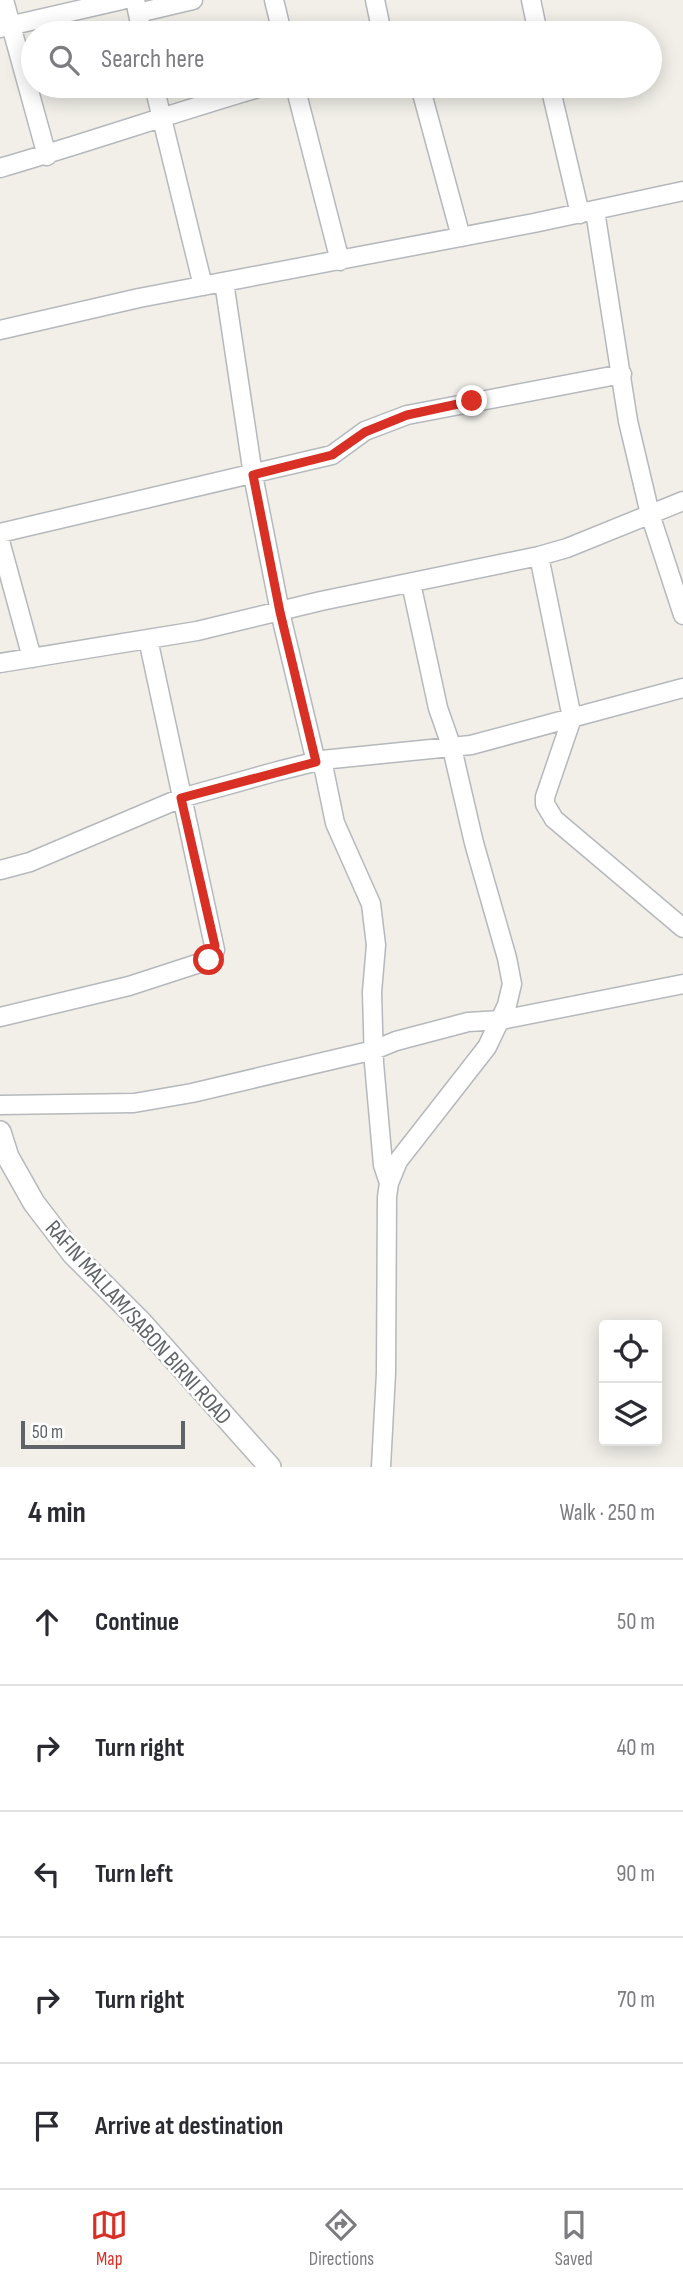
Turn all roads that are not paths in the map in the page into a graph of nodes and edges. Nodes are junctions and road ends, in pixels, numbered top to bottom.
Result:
1 (4, 0) edge
2 (122, 0) edge
3 (193, 0) edge
4 (274, 0) edge
5 (375, 0) edge
6 (531, 0) edge
7 (137, 6) edge
8 (28, 21) edge
9 (279, 21) edge
10 (379, 21) edge
11 (536, 21) edge
12 (5, 26) edge
13 (21, 76) edge
14 (28, 98) edge
15 (157, 98) edge
16 (225, 98) edge
17 (299, 98) edge
18 (423, 98) edge
19 (554, 98) edge
20 (161, 117) junction
21 (47, 156) junction
22 (0, 169) edge
23 (683, 191) edge
24 (587, 212) junction
25 (461, 237) junction
26 (340, 261) junction
27 (223, 282) junction
28 (203, 286) junction
29 (0, 330) edge
30 (622, 374) junction
31 (253, 475) junction
32 (683, 501) edge
33 (650, 514) junction
34 (0, 533) edge
35 (0, 541) edge
36 (539, 556) junction
37 (411, 583) junction
38 (280, 612) junction
39 (683, 615) edge
40 (148, 639) junction
41 (32, 658) junction
42 (0, 663) edge
43 (683, 688) edge
44 (572, 718) junction
45 (452, 748) junction
46 (319, 761) junction
47 (181, 798) junction
48 (0, 870) edge
49 (683, 928) edge
50 (683, 984) edge
51 (0, 1017) edge
52 (501, 1020) junction
53 (374, 1050) junction
54 (0, 1105) edge
55 (1, 1137) edge
56 (389, 1183) junction
57 (270, 1467) edge
58 (381, 1467) edge

1 - 12 street
2 - 8 street
3 - 7 street
4 - 9 street
5 - 10 street
6 - 11 street
12 - 13 street
14 - 21 street
15 - 20 street
16 - 20 street
17 - 26 street
18 - 25 street
19 - 24 street
20 - 21 street
20 - 28 street
21 - 22 street
23 - 24 street
24 - 25 street
24 - 30 street
25 - 26 street
26 - 27 street
27 - 28 street
27 - 31 street
28 - 29 street
30 - 31 street
30 - 33 street
31 - 34 street
31 - 38 street
32 - 33 street
33 - 36 street
33 - 39 street
35 - 41 street
36 - 37 street
36 - 44 street
37 - 38 street
37 - 45 street
38 - 40 street
38 - 46 street
40 - 41 street
40 - 47 street
41 - 42 street
43 - 44 street
44 - 45 street
44 - 49 street
45 - 46 street
45 - 52 street
46 - 47 street
46 - 53 street
47 - 48 street
47 - 51 street
50 - 52 street
52 - 53 street
52 - 56 street
53 - 54 street
53 - 56 street
55 - 57 street, RAFIN MALLAM/SABON BIRNI ROAD
56 - 58 street

